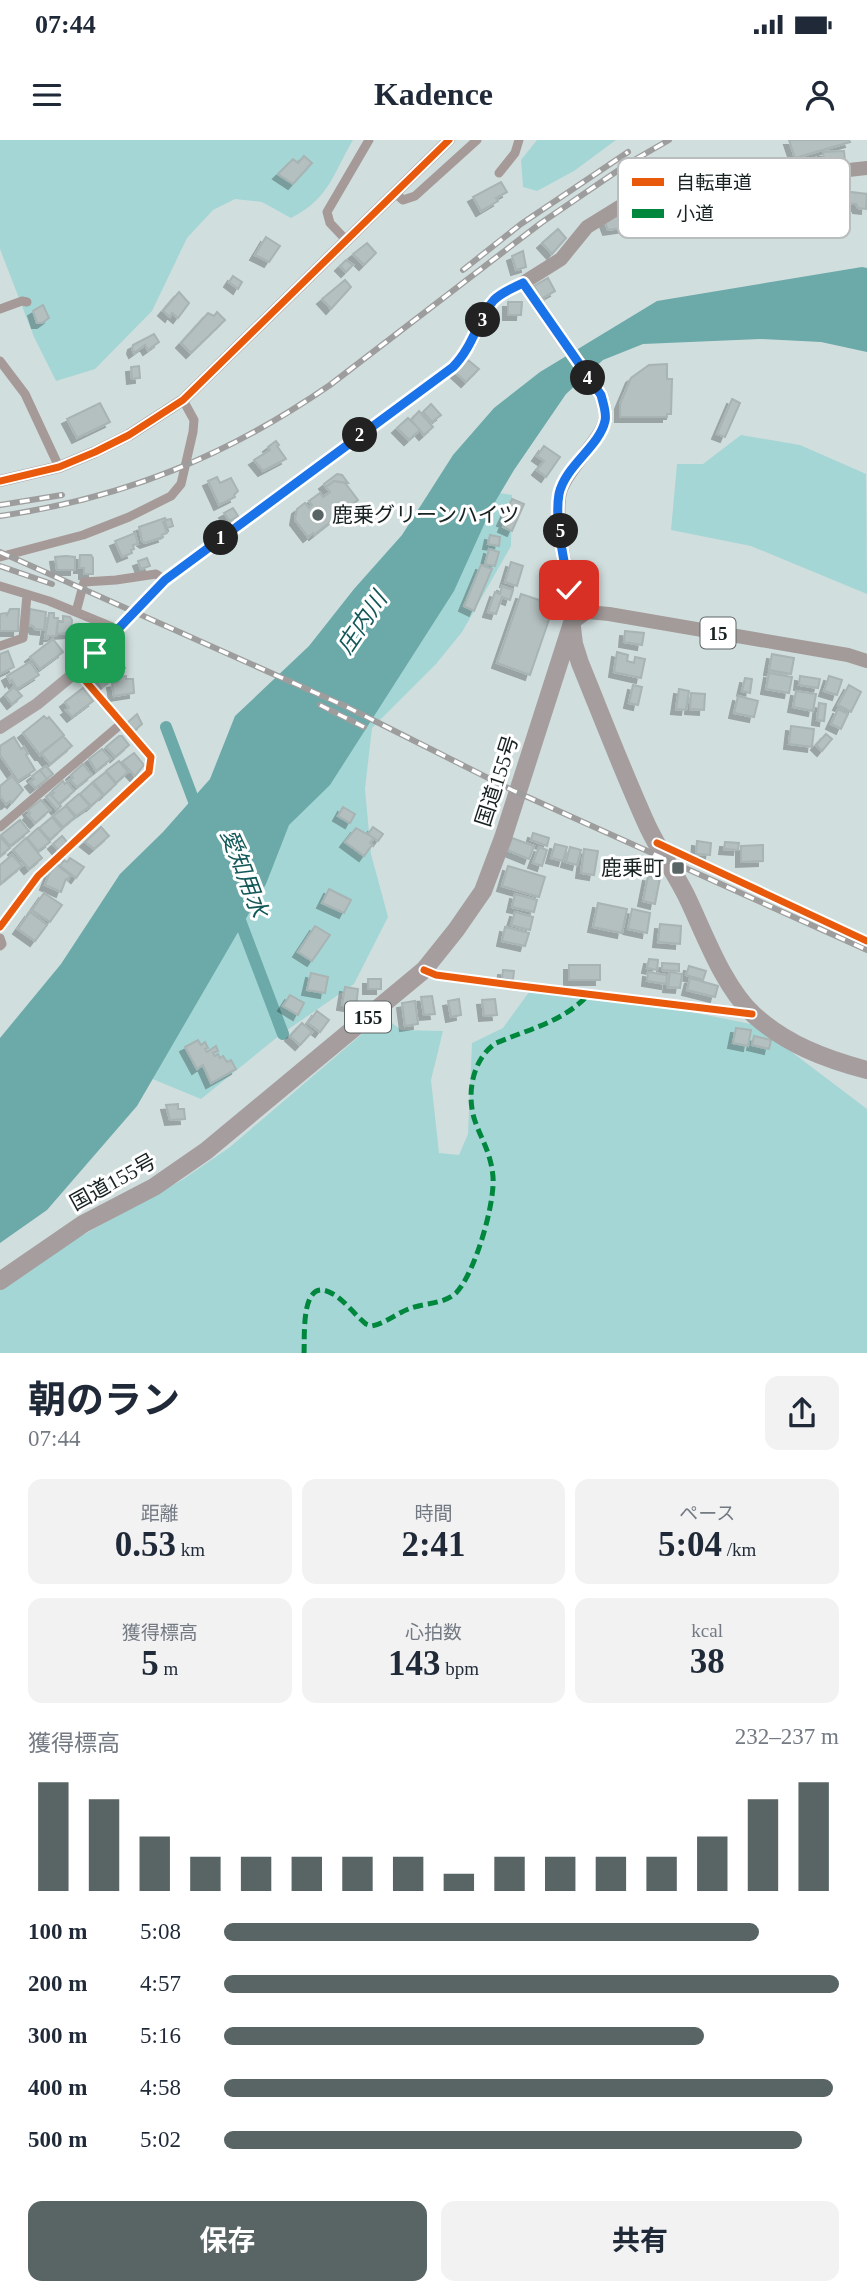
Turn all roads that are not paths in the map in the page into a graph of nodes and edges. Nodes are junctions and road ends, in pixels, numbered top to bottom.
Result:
1 (369, 140) edge
2 (449, 140) edge
3 (477, 140) edge
4 (519, 140) edge
5 (499, 173) dead end
6 (395, 193) junction
7 (618, 208) edge
8 (347, 241) junction
9 (523, 283) junction
10 (27, 302) dead end
11 (0, 309) edge
12 (0, 361) edge
13 (183, 400) junction
14 (59, 467) junction
15 (0, 481) edge
16 (0, 557) edge
17 (165, 580) junction
18 (0, 586) edge
19 (27, 595) junction
20 (76, 612) junction
21 (572, 623) junction
22 (117, 629) junction
23 (0, 646) edge
24 (867, 661) edge
25 (77, 671) junction
26 (121, 724) junction
27 (0, 728) edge
28 (0, 827) edge
29 (657, 843) junction
30 (0, 927) edge
31 (0, 938) edge
32 (867, 941) edge
33 (0, 946) edge
34 (424, 970) junction
35 (752, 1014) junction
36 (867, 1070) edge
37 (0, 1281) edge

1 - 8 street
2 - 6 main road
3 - 6 street
4 - 5 street
6 - 8 main road
7 - 9 main road
8 - 13 main road
9 - 17 main road
9 - 21 main road
10 - 11 street
12 - 14 street
13 - 14 main road
13 - 16 street
14 - 15 main road
17 - 20 street
17 - 22 main road
18 - 19 street
19 - 20 street
19 - 23 street
20 - 22 street
21 - 24 main road, 15
21 - 29 highway
21 - 34 highway, 国道155号 / 155
22 - 25 main road
25 - 26 street
25 - 27 main road
26 - 28 street
26 - 30 street
29 - 32 street
29 - 35 highway
31 - 33 street
34 - 35 street
34 - 37 highway, 国道155号 / 155
35 - 36 highway

